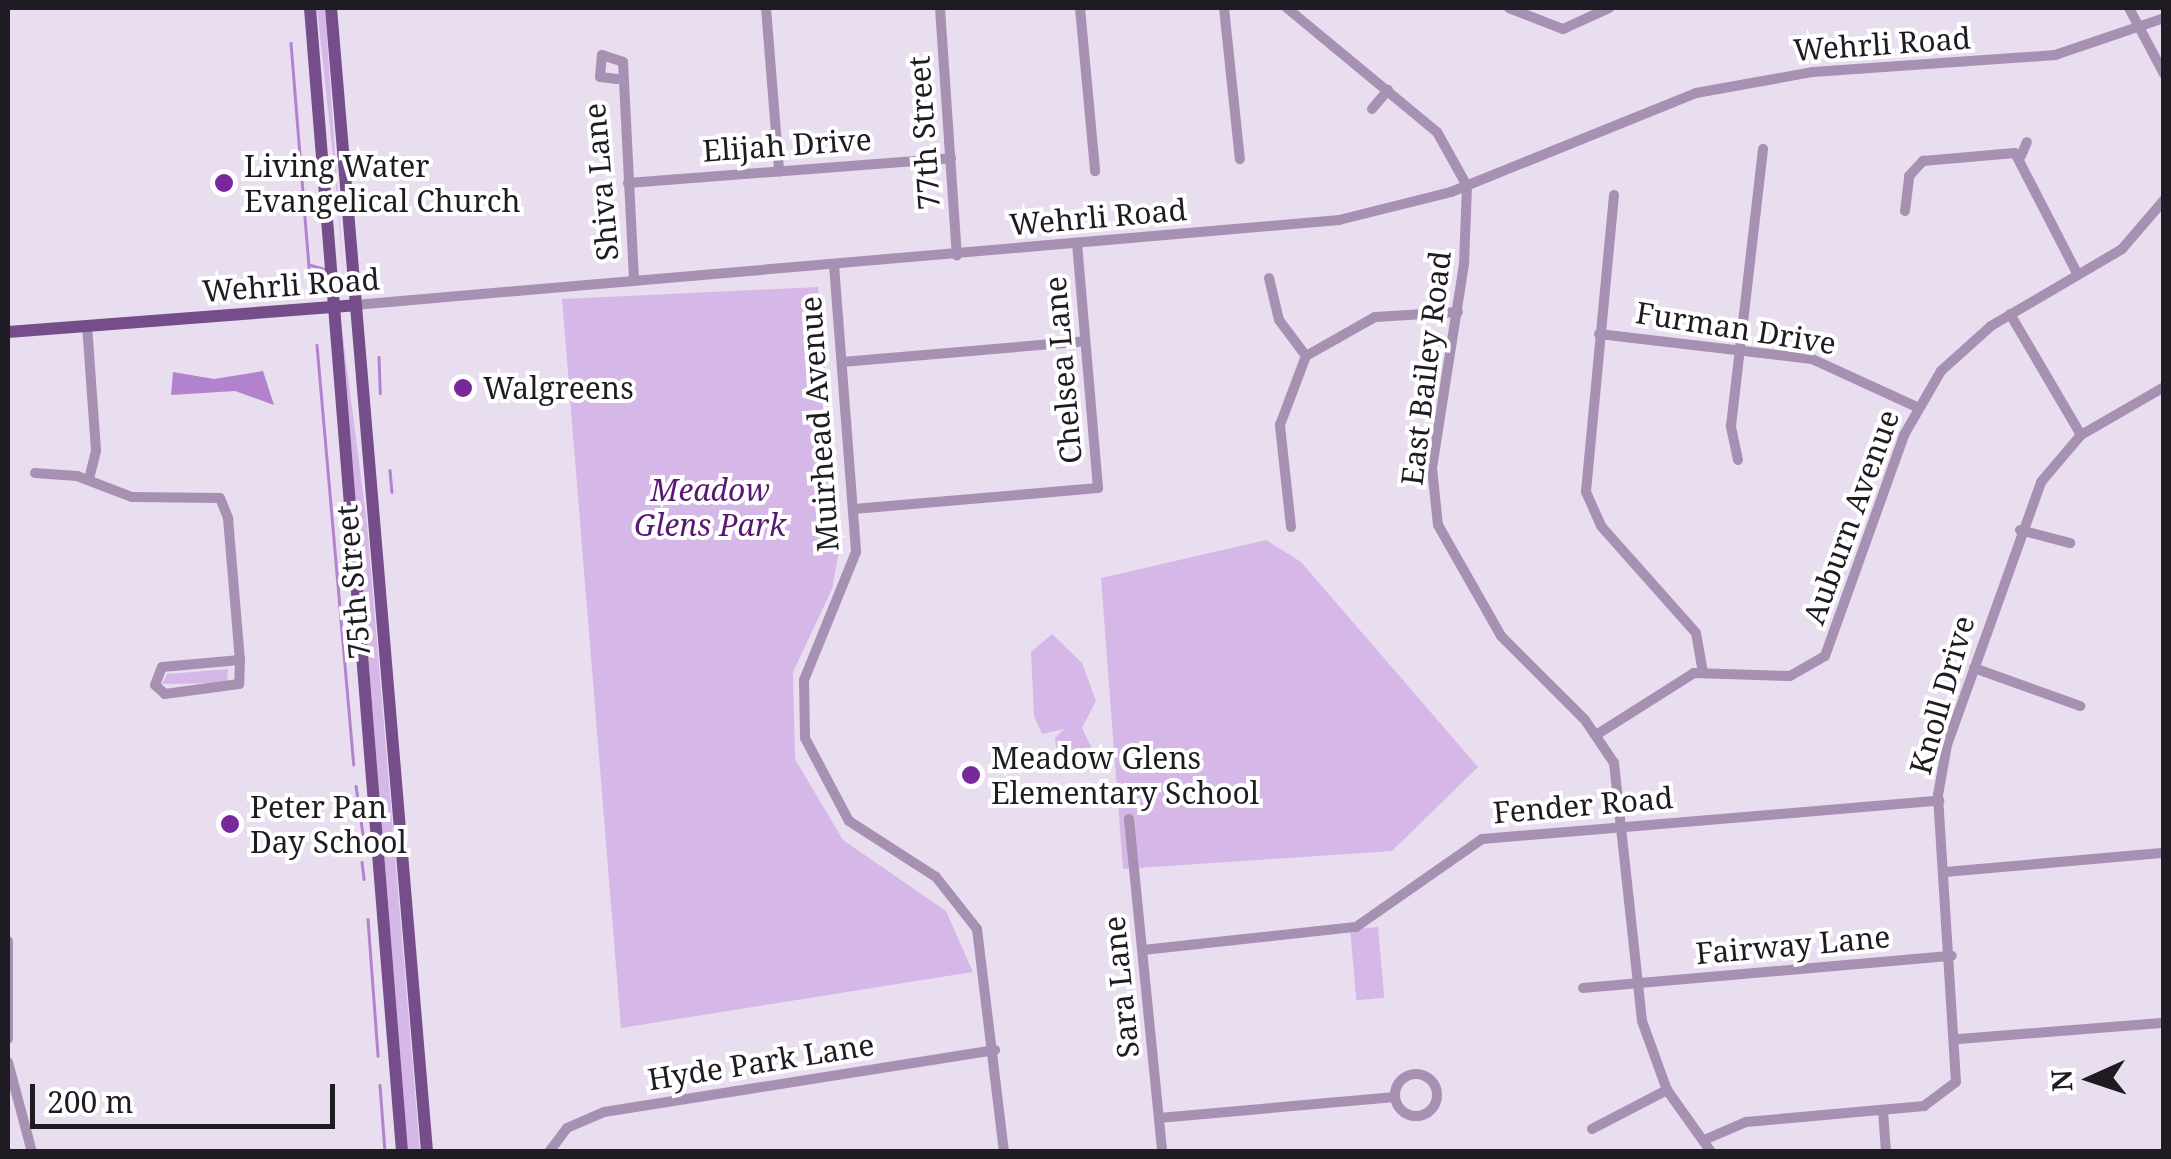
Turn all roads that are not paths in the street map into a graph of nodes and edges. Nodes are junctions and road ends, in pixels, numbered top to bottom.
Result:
1 (310, 8) edge
2 (332, 8) edge
3 (766, 8) edge
4 (940, 8) edge
5 (1080, 8) edge
6 (1224, 8) edge
7 (1288, 8) edge
8 (1509, 8) edge
9 (1608, 8) edge
10 (2129, 8) edge
11 (2164, 18) edge
12 (2140, 28) junction
13 (2164, 74) edge
14 (617, 79) dead end
15 (1388, 90) junction
16 (1372, 109) dead end
17 (2027, 142) dead end
18 (1763, 149) dead end
19 (2021, 156) junction
20 (950, 158) junction
21 (1240, 160) dead end
22 (779, 170) junction
23 (1095, 171) dead end
24 (628, 183) junction
25 (1467, 186) junction
26 (1614, 195) dead end
27 (2164, 200) edge
28 (1905, 210) dead end
29 (1077, 244) junction
30 (958, 255) junction
31 (834, 265) junction
32 (2078, 275) junction
33 (1270, 278) dead end
34 (634, 281) junction
35 (355, 305) junction
36 (334, 307) junction
37 (1458, 312) junction
38 (2010, 314) junction
39 (87, 326) junction
40 (8, 332) edge
41 (1599, 334) junction
42 (1085, 341) junction
43 (1740, 350) junction
44 (1306, 356) junction
45 (842, 362) junction
46 (2164, 388) edge
47 (1917, 407) junction
48 (2081, 435) junction
49 (1738, 460) dead end
50 (35, 474) dead end
51 (89, 480) junction
52 (854, 508) junction
53 (1291, 527) dead end
54 (2020, 530) junction
55 (2070, 543) dead end
56 (240, 660) junction
57 (1974, 668) junction
58 (1702, 672) junction
59 (2080, 706) dead end
60 (1596, 735) junction
61 (1939, 801) junction
62 (1129, 819) dead end
63 (1624, 827) junction
64 (2164, 853) edge
65 (1946, 872) junction
66 (8, 941) edge
67 (1143, 950) junction
68 (1952, 956) junction
69 (1637, 984) junction
70 (1582, 988) dead end
71 (2164, 1023) edge
72 (8, 1039) edge
73 (1960, 1039) junction
74 (995, 1050) junction
75 (8, 1062) edge
76 (1667, 1090) junction
77 (1396, 1097) junction
78 (1882, 1110) junction
79 (1158, 1118) junction
80 (1592, 1129) dead end
81 (1704, 1140) junction
82 (32, 1152) edge
83 (402, 1152) edge
84 (426, 1152) edge
85 (549, 1152) edge
86 (1004, 1152) edge
87 (1162, 1152) edge
88 (1711, 1152) edge
89 (1886, 1152) edge

1 - 36 main road, 75th Street
2 - 35 main road, 75th Street
3 - 22 street
4 - 20 street, 77th Street
5 - 23 street
6 - 21 street
7 - 15 street
8 - 9 street
10 - 12 street
11 - 12 street, Wehrli Road
12 - 13 street
12 - 25 street, Wehrli Road
14 - 24 street, Shiva Lane
15 - 16 street
15 - 25 street
17 - 19 street
18 - 43 street
19 - 28 street
19 - 32 street
20 - 22 street, Elijah Drive
20 - 30 street, 77th Street
22 - 24 street, Elijah Drive
24 - 34 street, Shiva Lane
25 - 29 street, Wehrli Road
25 - 37 street, East Bailey Road
26 - 41 street
27 - 32 street, Auburn Avenue
29 - 30 street, Wehrli Road
29 - 42 street, Chelsea Lane
30 - 31 street, Wehrli Road
31 - 34 street, Wehrli Road
31 - 45 street, Muirhead Avenue
32 - 38 street, Auburn Avenue
33 - 44 street
34 - 35 street, Wehrli Road
35 - 36 main road, Wehrli Road
35 - 84 main road, 75th Street
36 - 39 main road, Wehrli Road
36 - 83 main road, 75th Street
37 - 44 street
37 - 60 street, East Bailey Road
38 - 47 street, Auburn Avenue
38 - 48 street
39 - 40 main road, Wehrli Road
39 - 51 street
41 - 43 street, Furman Drive
41 - 58 street
42 - 45 street
42 - 52 street, Chelsea Lane
43 - 47 street, Furman Drive
43 - 49 street
44 - 53 street
45 - 52 street, Muirhead Avenue
46 - 48 street, Knoll Drive
47 - 58 street, Auburn Avenue
48 - 54 street, Knoll Drive
50 - 51 street
51 - 56 street
52 - 74 street, Muirhead Avenue
54 - 55 street
54 - 57 street, Knoll Drive
56 - 56 street
57 - 59 street
57 - 61 street, Knoll Drive
58 - 60 street, Auburn Avenue
60 - 63 street, East Bailey Road
61 - 63 street, Fender Road
61 - 65 street, Knoll Drive
62 - 67 street, Sara Lane
63 - 67 street, Fender Road
63 - 69 street, East Bailey Road
64 - 65 street
65 - 68 street, Knoll Drive
66 - 72 street
67 - 79 street, Sara Lane
68 - 69 street, Fairway Lane
68 - 73 street, Knoll Drive
69 - 70 street, Fairway Lane
69 - 76 street, East Bailey Road
71 - 73 street
73 - 78 street, Knoll Drive
74 - 85 street, Hyde Park Lane
74 - 86 street, Muirhead Avenue
75 - 82 street
76 - 80 street
76 - 81 street, East Bailey Road
77 - 77 street
77 - 79 street
78 - 81 street
78 - 89 street
79 - 87 street, Sara Lane
81 - 88 street, East Bailey Road

